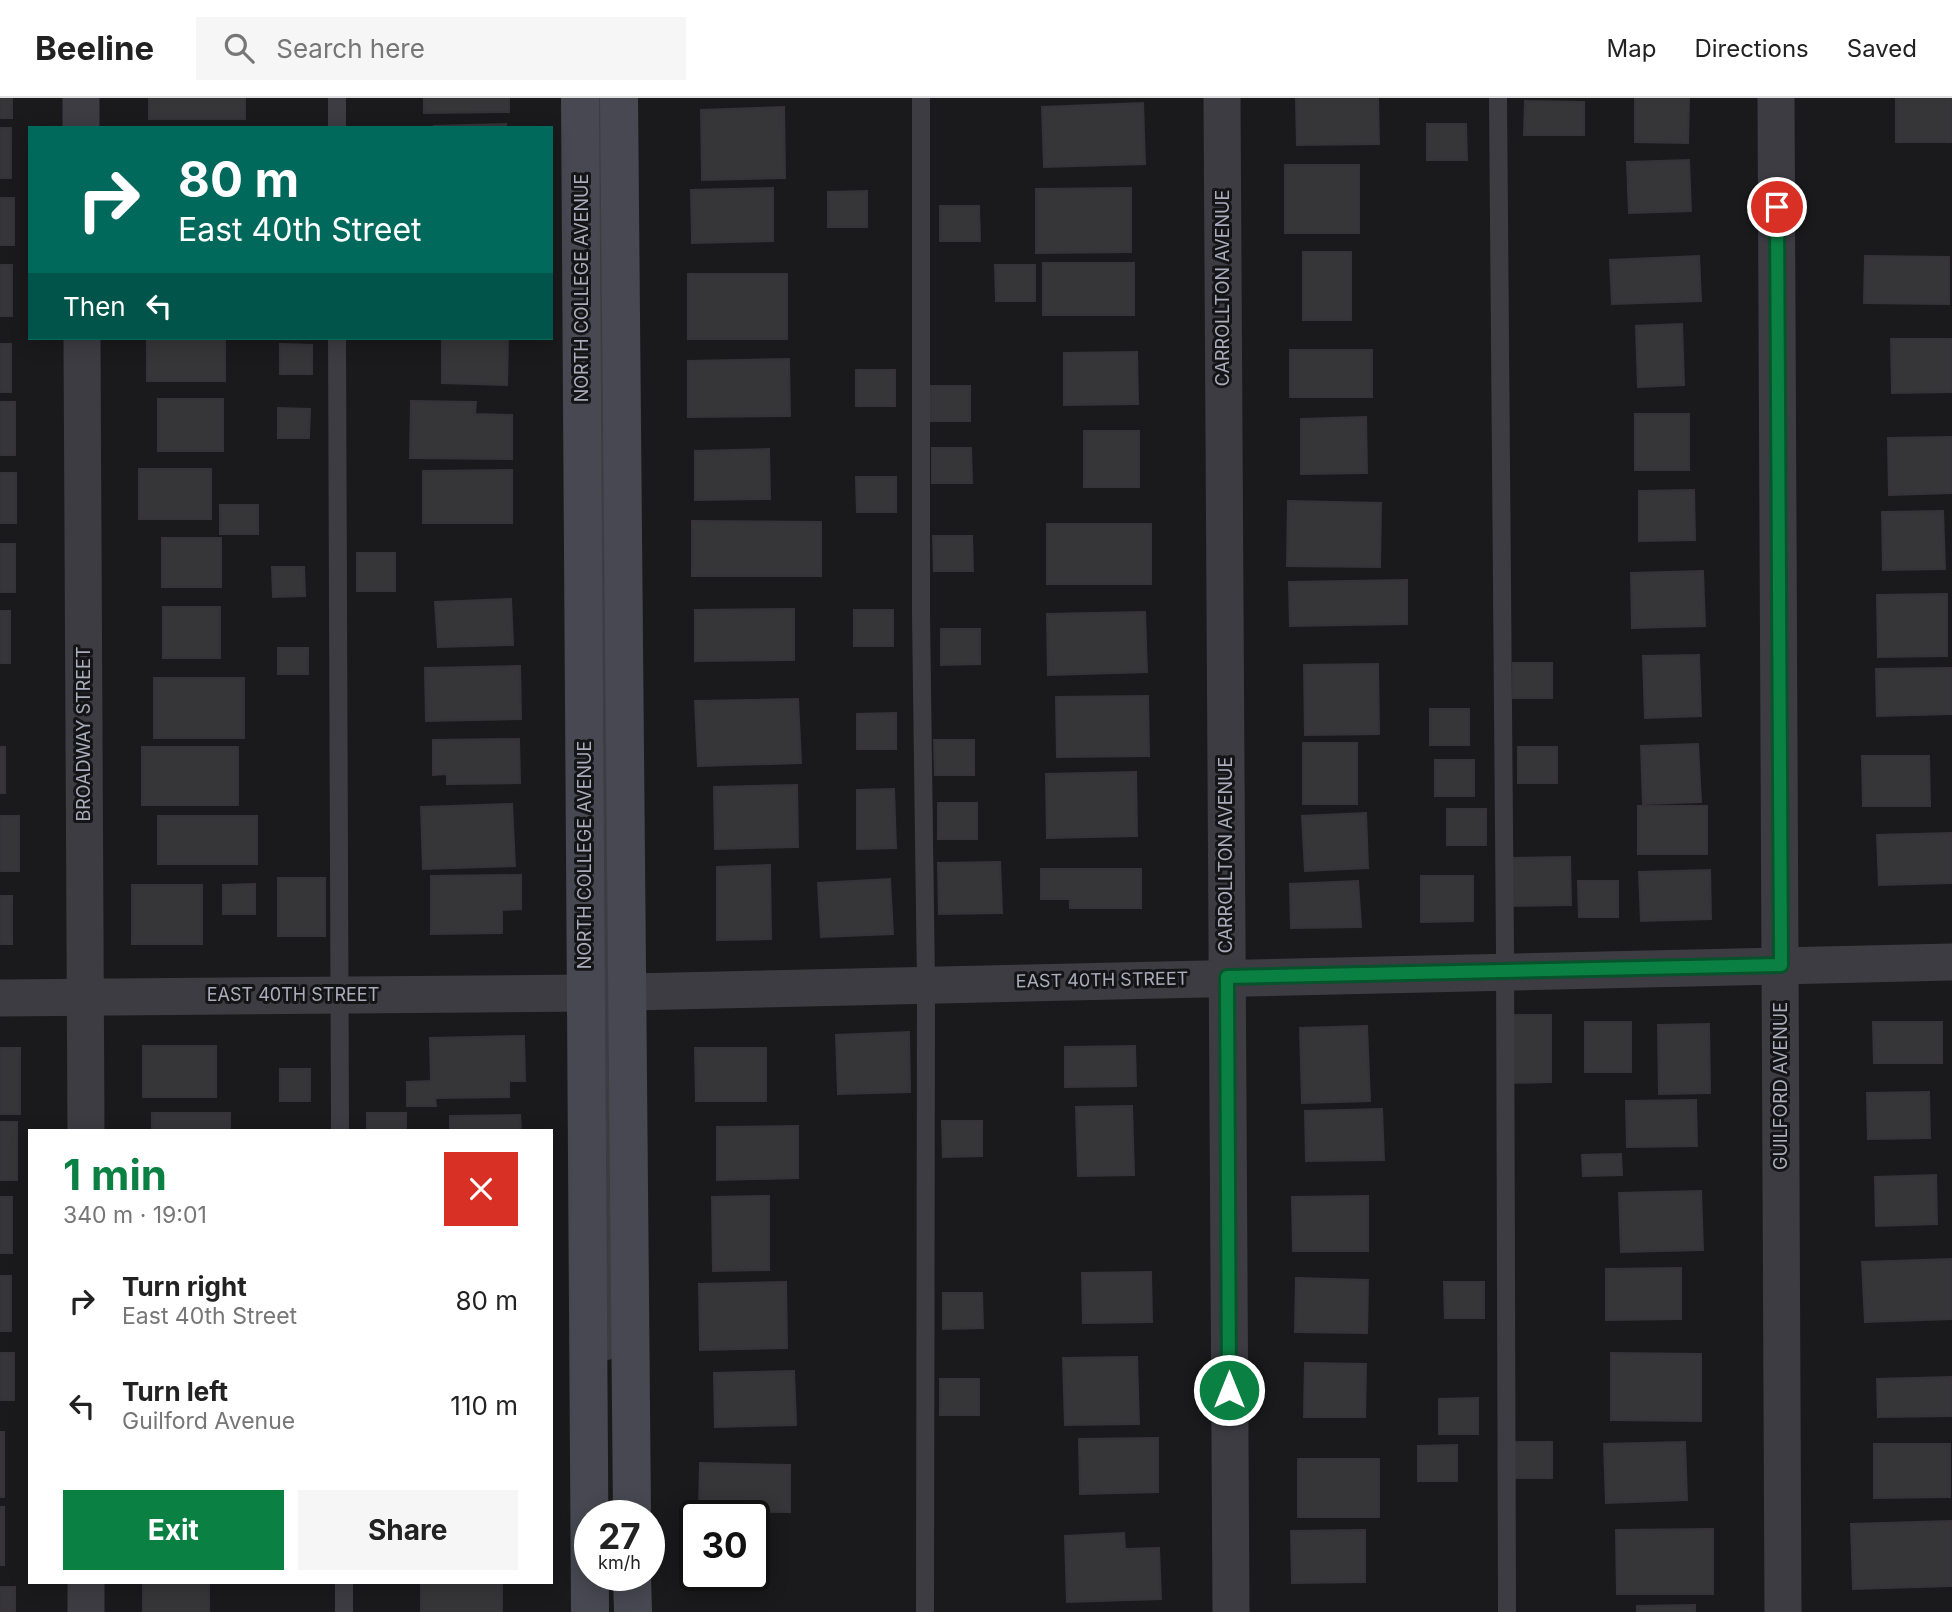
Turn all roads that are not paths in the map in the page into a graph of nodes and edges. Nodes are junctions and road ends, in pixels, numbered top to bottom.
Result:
1 (81, 98) edge
2 (337, 98) edge
3 (580, 98) edge
4 (600, 98) edge
5 (619, 98) edge
6 (921, 98) edge
7 (1222, 98) edge
8 (1498, 98) edge
9 (1776, 98) edge
10 (81, 126) edge
11 (337, 126) edge
12 (82, 340) edge
13 (337, 340) edge
14 (1952, 961) edge
15 (1781, 965) junction
16 (1505, 971) junction
17 (1227, 977) junction
18 (926, 984) junction
19 (629, 992) junction
20 (586, 993) junction
21 (339, 995) junction
22 (86, 997) junction
23 (0, 998) edge
24 (86, 1129) edge
25 (340, 1129) edge
26 (607, 1362) dead end
27 (632, 1500) edge
28 (86, 1584) edge
29 (344, 1584) edge
30 (607, 1591) edge
31 (632, 1591) edge
32 (86, 1612) edge
33 (344, 1612) edge
34 (590, 1612) edge
35 (607, 1612) edge
36 (633, 1612) edge
37 (925, 1612) edge
38 (1231, 1612) edge
39 (1507, 1612) edge
40 (1783, 1612) edge

1 - 10 street
2 - 11 lane
3 - 20 main road, NORTH COLLEGE AVENUE
4 - 26 lane, NORTH COLLEGE AVENUE
5 - 19 main road
6 - 18 lane
7 - 17 street, CARROLLTON AVENUE
8 - 16 lane
9 - 15 street, GUILFORD AVENUE
12 - 22 street, BROADWAY STREET
13 - 21 lane
14 - 15 street, EAST 40TH STREET
15 - 16 street, EAST 40TH STREET
15 - 40 street, GUILFORD AVENUE
16 - 17 street, EAST 40TH STREET
16 - 39 lane
17 - 18 street, EAST 40TH STREET
17 - 38 street, CARROLLTON AVENUE
18 - 19 street, EAST 40TH STREET
18 - 37 lane
19 - 27 main road
20 - 21 street, EAST 40TH STREET
20 - 34 main road, NORTH COLLEGE AVENUE
21 - 22 street, EAST 40TH STREET
21 - 25 lane
22 - 23 street, EAST 40TH STREET
22 - 24 street, BROADWAY STREET
28 - 32 street
29 - 33 lane
30 - 35 lane
31 - 36 main road

